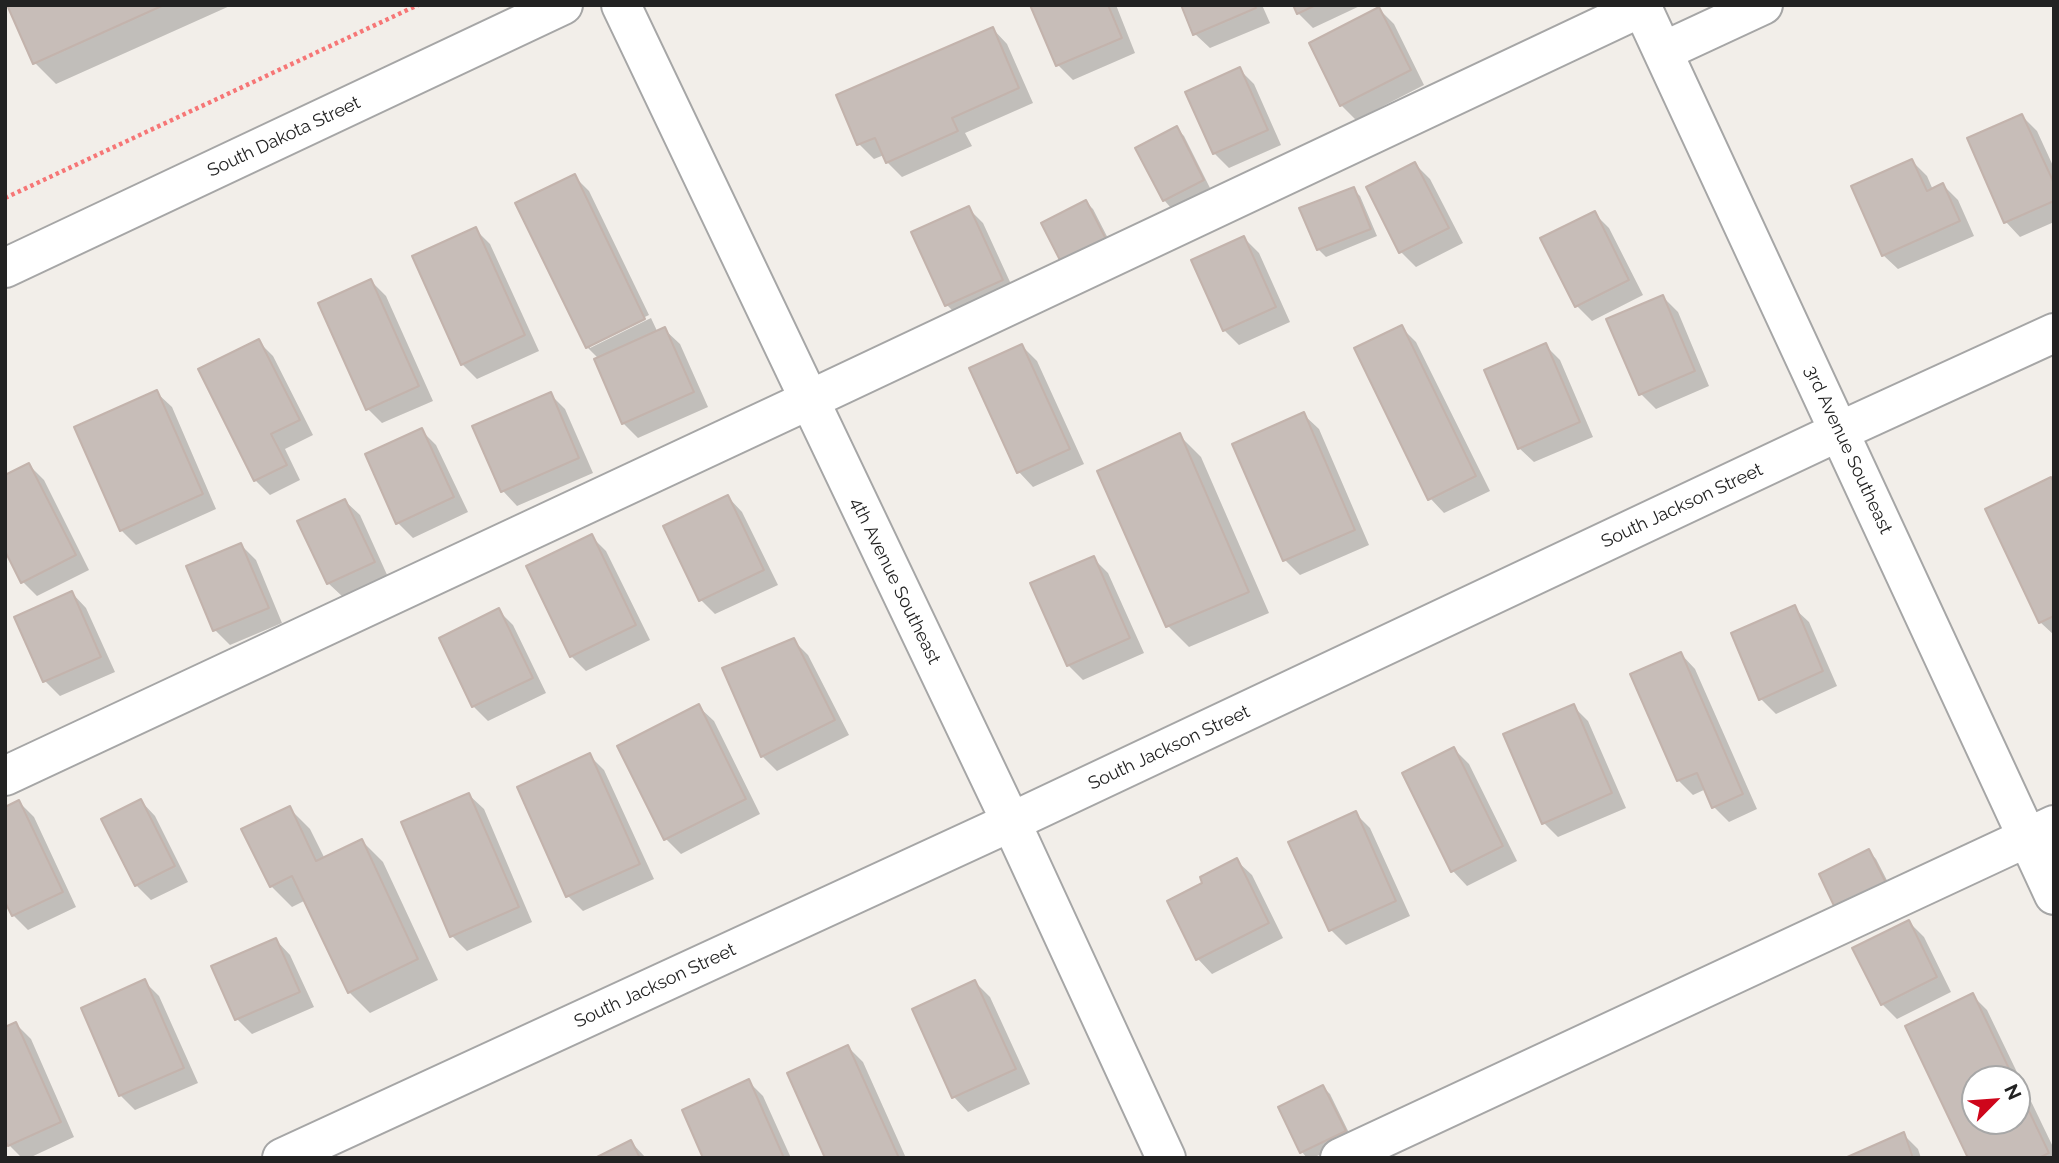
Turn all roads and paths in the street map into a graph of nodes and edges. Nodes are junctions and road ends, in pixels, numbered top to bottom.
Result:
1 (418, 5) edge
2 (563, 5) edge
3 (621, 5) edge
4 (1763, 5) edge
5 (1642, 6) edge
6 (1664, 51) junction
7 (5, 198) edge
8 (5, 268) edge
9 (2054, 333) edge
10 (809, 400) junction
11 (1840, 431) junction
12 (5, 776) edge
13 (1012, 822) junction
14 (2040, 832) edge
15 (2054, 895) edge
16 (282, 1158) edge
17 (1166, 1158) edge
18 (1340, 1158) edge

1 - 7 path
2 - 8 street, South Dakota Street
3 - 10 street, 4th Avenue Southeast
4 - 6 street
5 - 6 street, 3rd Avenue Southeast
5 - 10 street
6 - 11 street, 3rd Avenue Southeast
9 - 11 street, South Jackson Street
10 - 12 street
10 - 13 street, 4th Avenue Southeast
11 - 13 street, South Jackson Street
11 - 14 street, 3rd Avenue Southeast
13 - 16 street, South Jackson Street
13 - 17 street, 4th Avenue Southeast
14 - 15 street, 3rd Avenue Southeast
14 - 18 street

